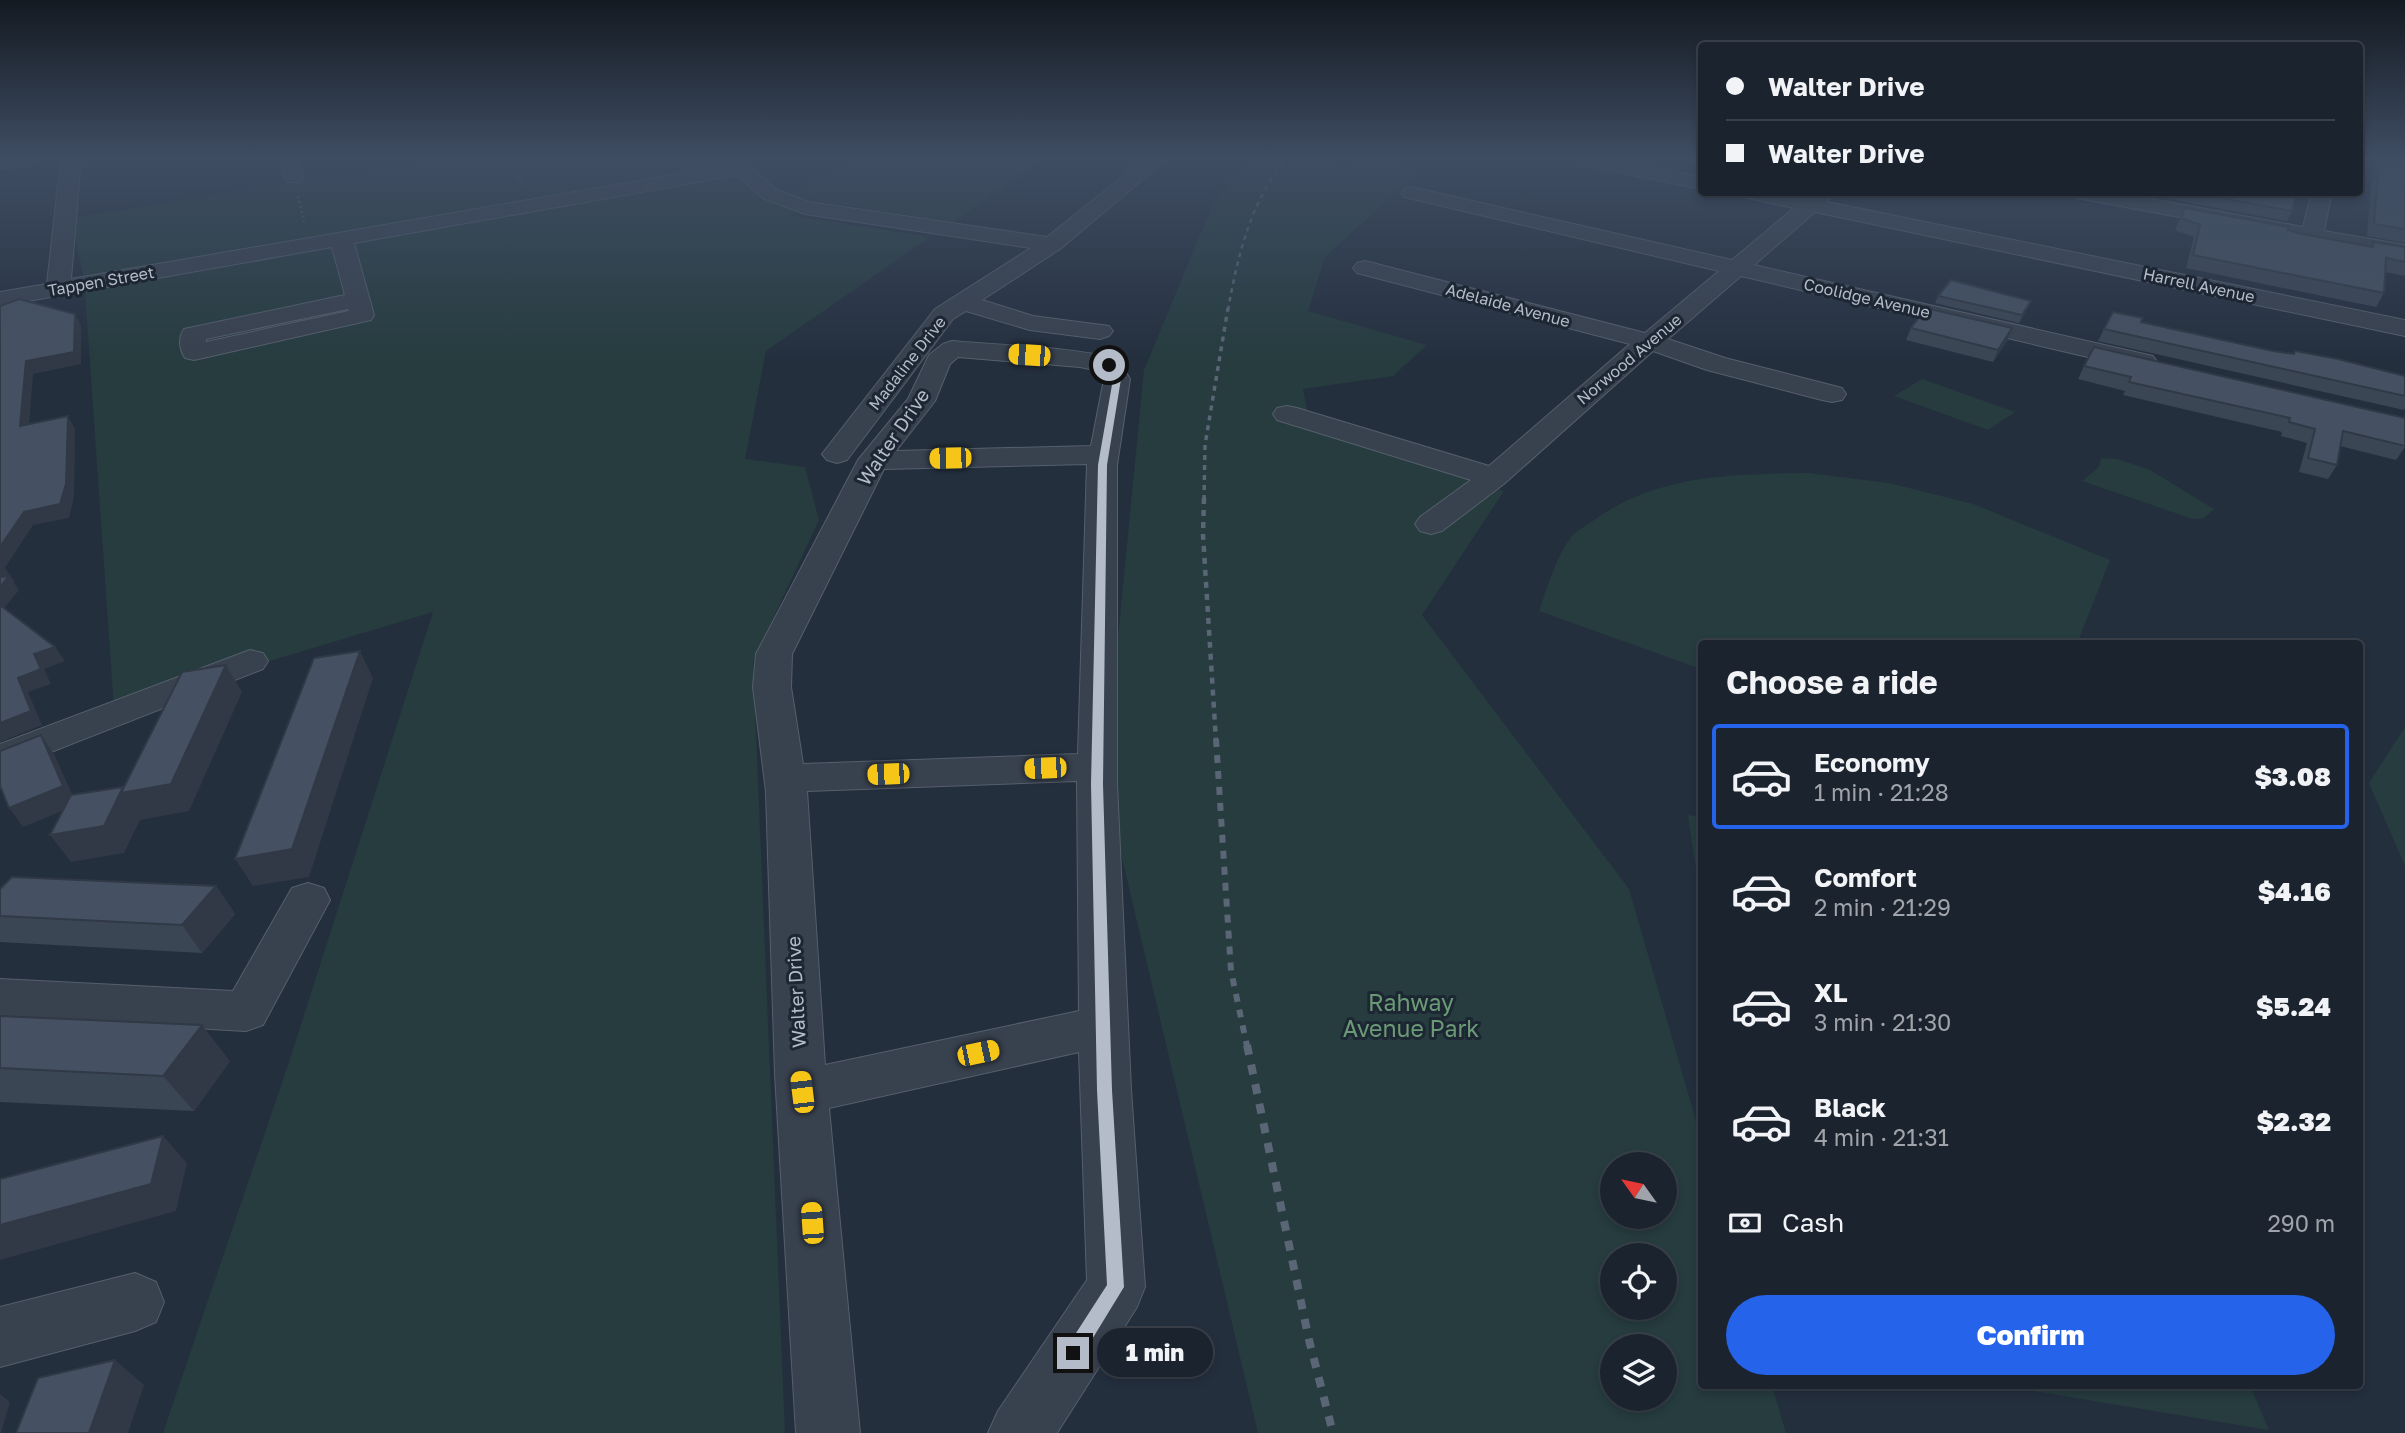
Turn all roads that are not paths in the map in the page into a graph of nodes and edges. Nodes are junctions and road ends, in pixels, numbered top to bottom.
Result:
1 (64, 226) edge
2 (406, 226) edge
3 (928, 226) edge
4 (1074, 226) edge
5 (1554, 226) edge
6 (1787, 226) edge
7 (1940, 226) edge
8 (2262, 226) edge
9 (2314, 226) edge
10 (2312, 235) junction
11 (341, 238) junction
12 (1052, 244) junction
13 (2405, 252) edge
14 (1365, 268) dead end
15 (1738, 268) junction
16 (58, 289) junction
17 (0, 299) edge
18 (963, 302) junction
19 (2405, 328) edge
20 (1100, 331) dead end
21 (1650, 342) junction
22 (194, 343) dead end
23 (2174, 369) edge
24 (1832, 394) dead end
25 (1286, 415) dead end
26 (1104, 455) junction
27 (855, 457) junction
28 (1494, 477) junction
29 (1431, 524) dead end
30 (250, 661) dead end
31 (0, 759) edge
32 (1097, 766) junction
33 (783, 778) junction
34 (308, 900) dead end
35 (0, 998) edge
36 (1103, 1026) junction
37 (802, 1092) junction
38 (135, 1302) dead end
39 (0, 1338) edge
40 (828, 1433) edge
41 (1020, 1433) edge

1 - 16 street
2 - 11 street, Tappen Street
3 - 12 street
4 - 12 street, Madaline Drive
5 - 15 street, Coolidge Avenue
6 - 15 street, Norwood Avenue
7 - 19 street, Harrell Avenue
8 - 10 street
9 - 10 street
10 - 13 street
11 - 16 street, Tappen Street
11 - 22 street
12 - 18 street, Madaline Drive
14 - 21 street, Adelaide Avenue
15 - 21 street, Norwood Avenue
15 - 23 street, Coolidge Avenue
16 - 17 street, Tappen Street
18 - 20 street
18 - 27 street, Madaline Drive
21 - 24 street, Adelaide Avenue
21 - 28 street, Norwood Avenue
25 - 28 street
26 - 27 street
26 - 27 street, Walter Drive
26 - 32 street, Walter Drive
27 - 33 street, Walter Drive
28 - 29 street, Norwood Avenue
30 - 31 street
32 - 33 street
32 - 36 street, Walter Drive
33 - 37 street, Walter Drive
34 - 35 street
36 - 37 street
36 - 41 street, Walter Drive
37 - 40 street, Walter Drive
38 - 39 street

